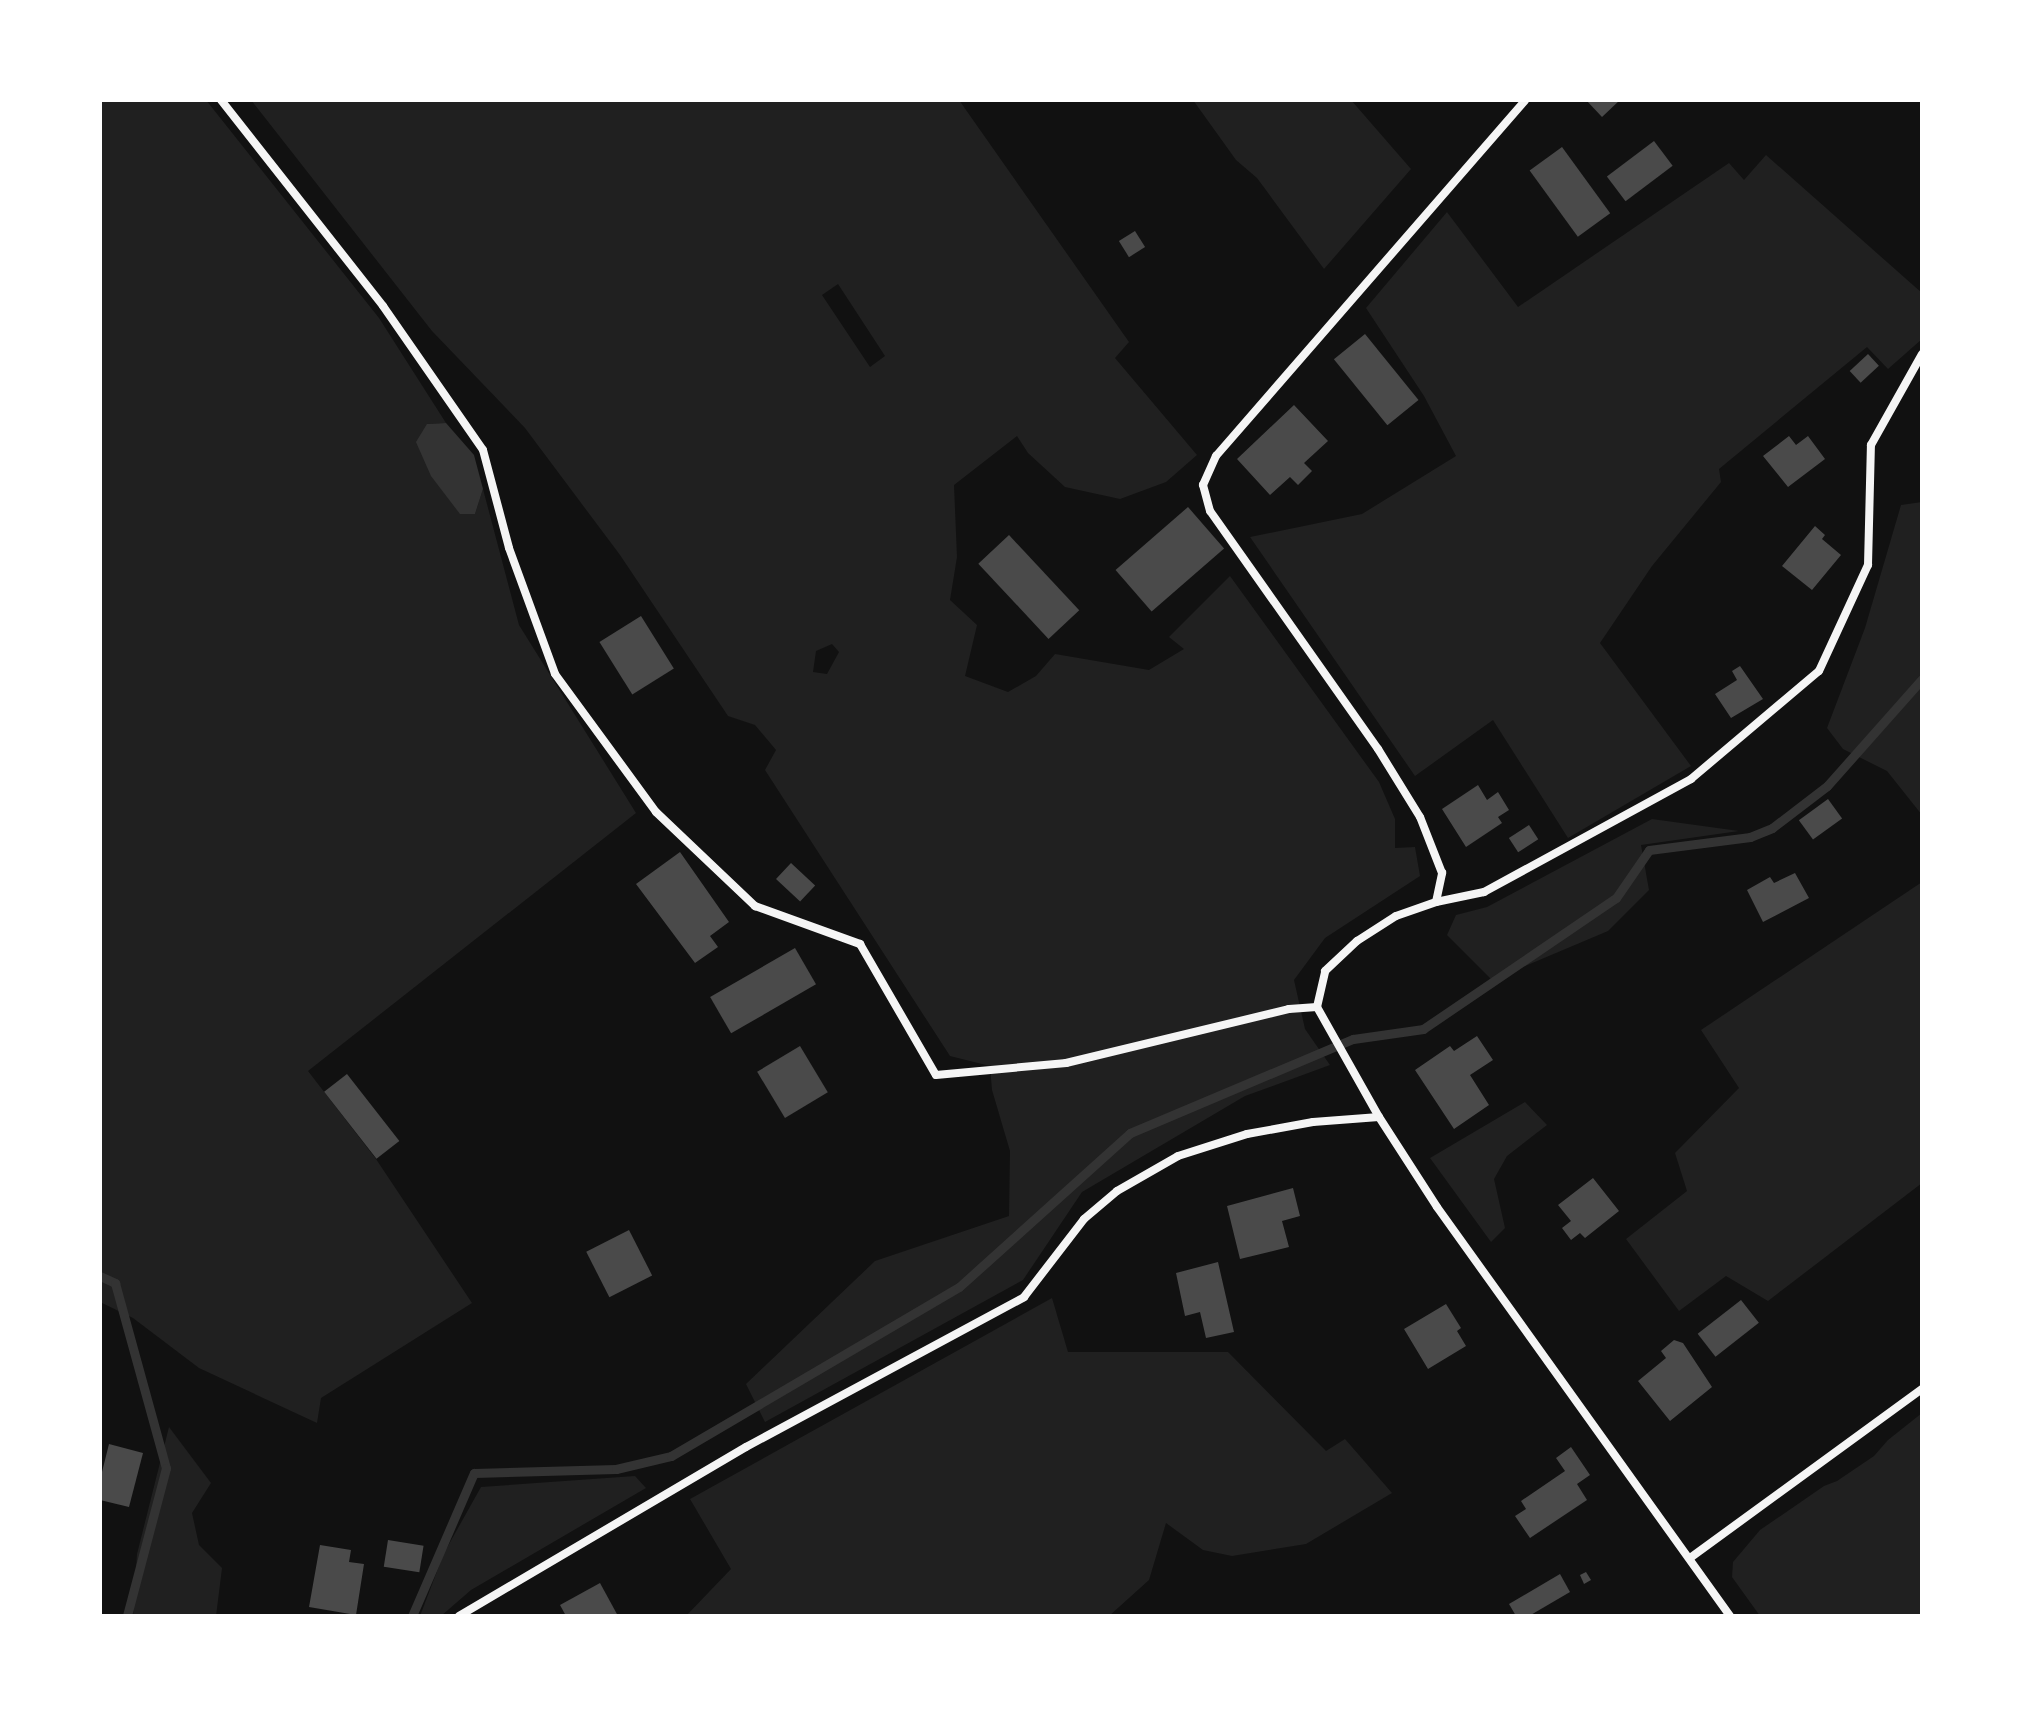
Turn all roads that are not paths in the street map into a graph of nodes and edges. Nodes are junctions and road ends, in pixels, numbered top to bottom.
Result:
1 (221, 100) edge
2 (1525, 100) edge
3 (1922, 354) edge
4 (1436, 902) junction
5 (1317, 1007) junction
6 (1379, 1117) junction
7 (1922, 1389) edge
8 (1690, 1558) junction
9 (459, 1616) edge
10 (1730, 1616) edge

1 - 5 street
2 - 4 street
3 - 4 street
4 - 5 street
5 - 6 street
6 - 8 street
6 - 9 street
7 - 8 street
8 - 10 street

